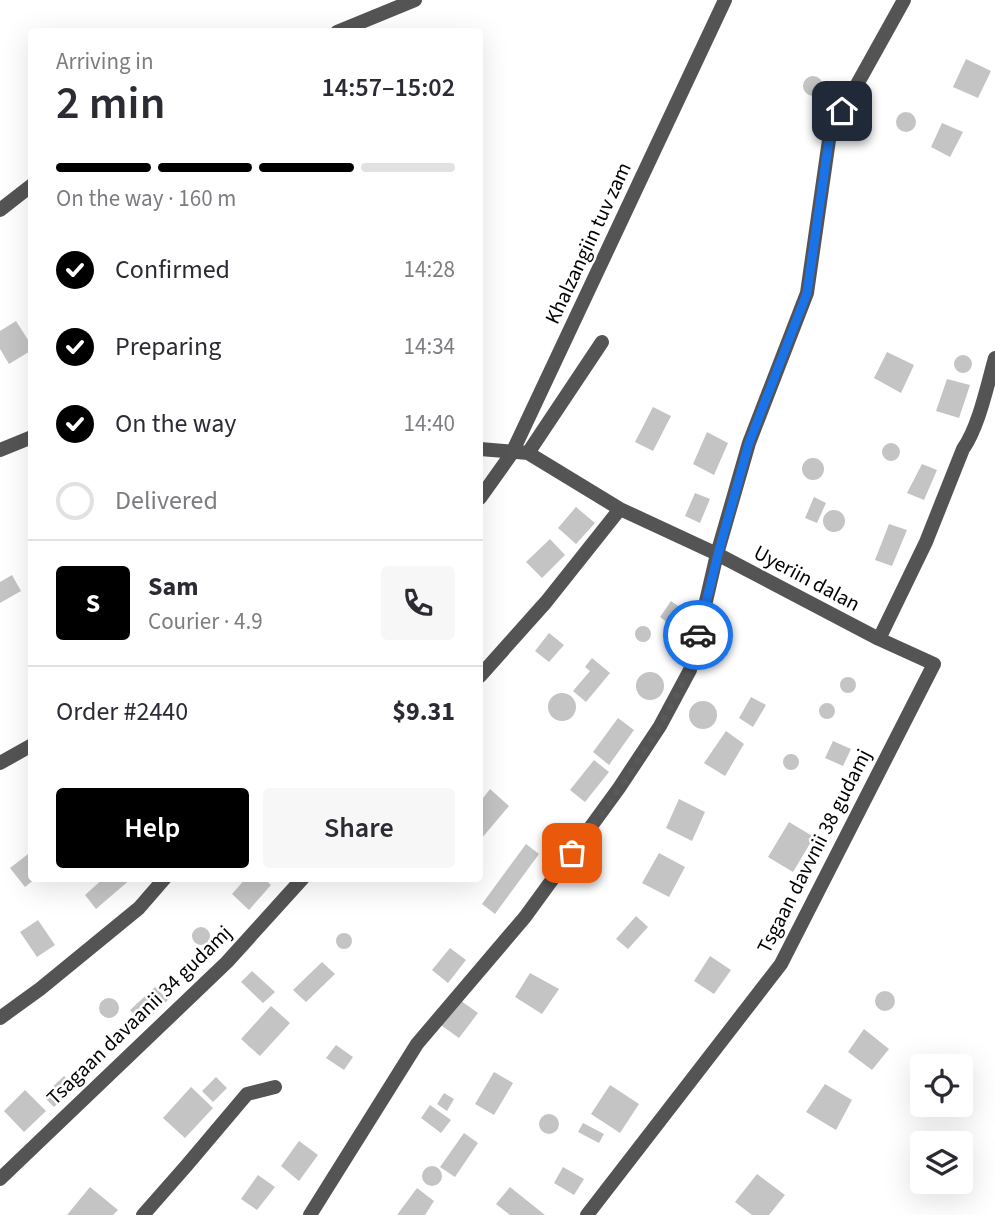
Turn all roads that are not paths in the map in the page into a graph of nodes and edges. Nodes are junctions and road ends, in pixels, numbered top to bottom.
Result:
1 (415, 0) edge
2 (725, 0) edge
3 (904, 0) edge
4 (347, 28) edge
5 (28, 189) edge
6 (0, 210) edge
7 (602, 342) dead end
8 (995, 358) edge
9 (28, 439) edge
10 (483, 449) edge
11 (0, 450) edge
12 (512, 453) junction
13 (528, 453) junction
14 (483, 494) edge
15 (620, 509) junction
16 (718, 554) junction
17 (879, 639) junction
18 (934, 664) joint
19 (483, 673) edge
20 (28, 747) edge
21 (0, 763) edge
22 (161, 882) edge
23 (299, 882) edge
24 (0, 1018) edge
25 (275, 1087) dead end
26 (0, 1179) edge
27 (143, 1215) edge
28 (310, 1215) edge
29 (587, 1215) edge

1 - 4 street
2 - 12 street, Khalzangiin tuv zam
3 - 16 street
5 - 6 street
7 - 13 street
8 - 17 street
9 - 11 street
10 - 12 street
12 - 13 street
12 - 14 street, Khalzangiin tuv zam
13 - 15 street, Uyeriin dalan
15 - 16 street, Uyeriin dalan
15 - 19 street
16 - 17 street, Uyeriin dalan
16 - 28 street
17 - 18 street, Uyeriin dalan
18 - 29 street, Tsgaan davvnii 38 gudamj
20 - 21 street
22 - 24 street
23 - 26 street, Tsagaan davaanii 34 gudamj
25 - 27 street

